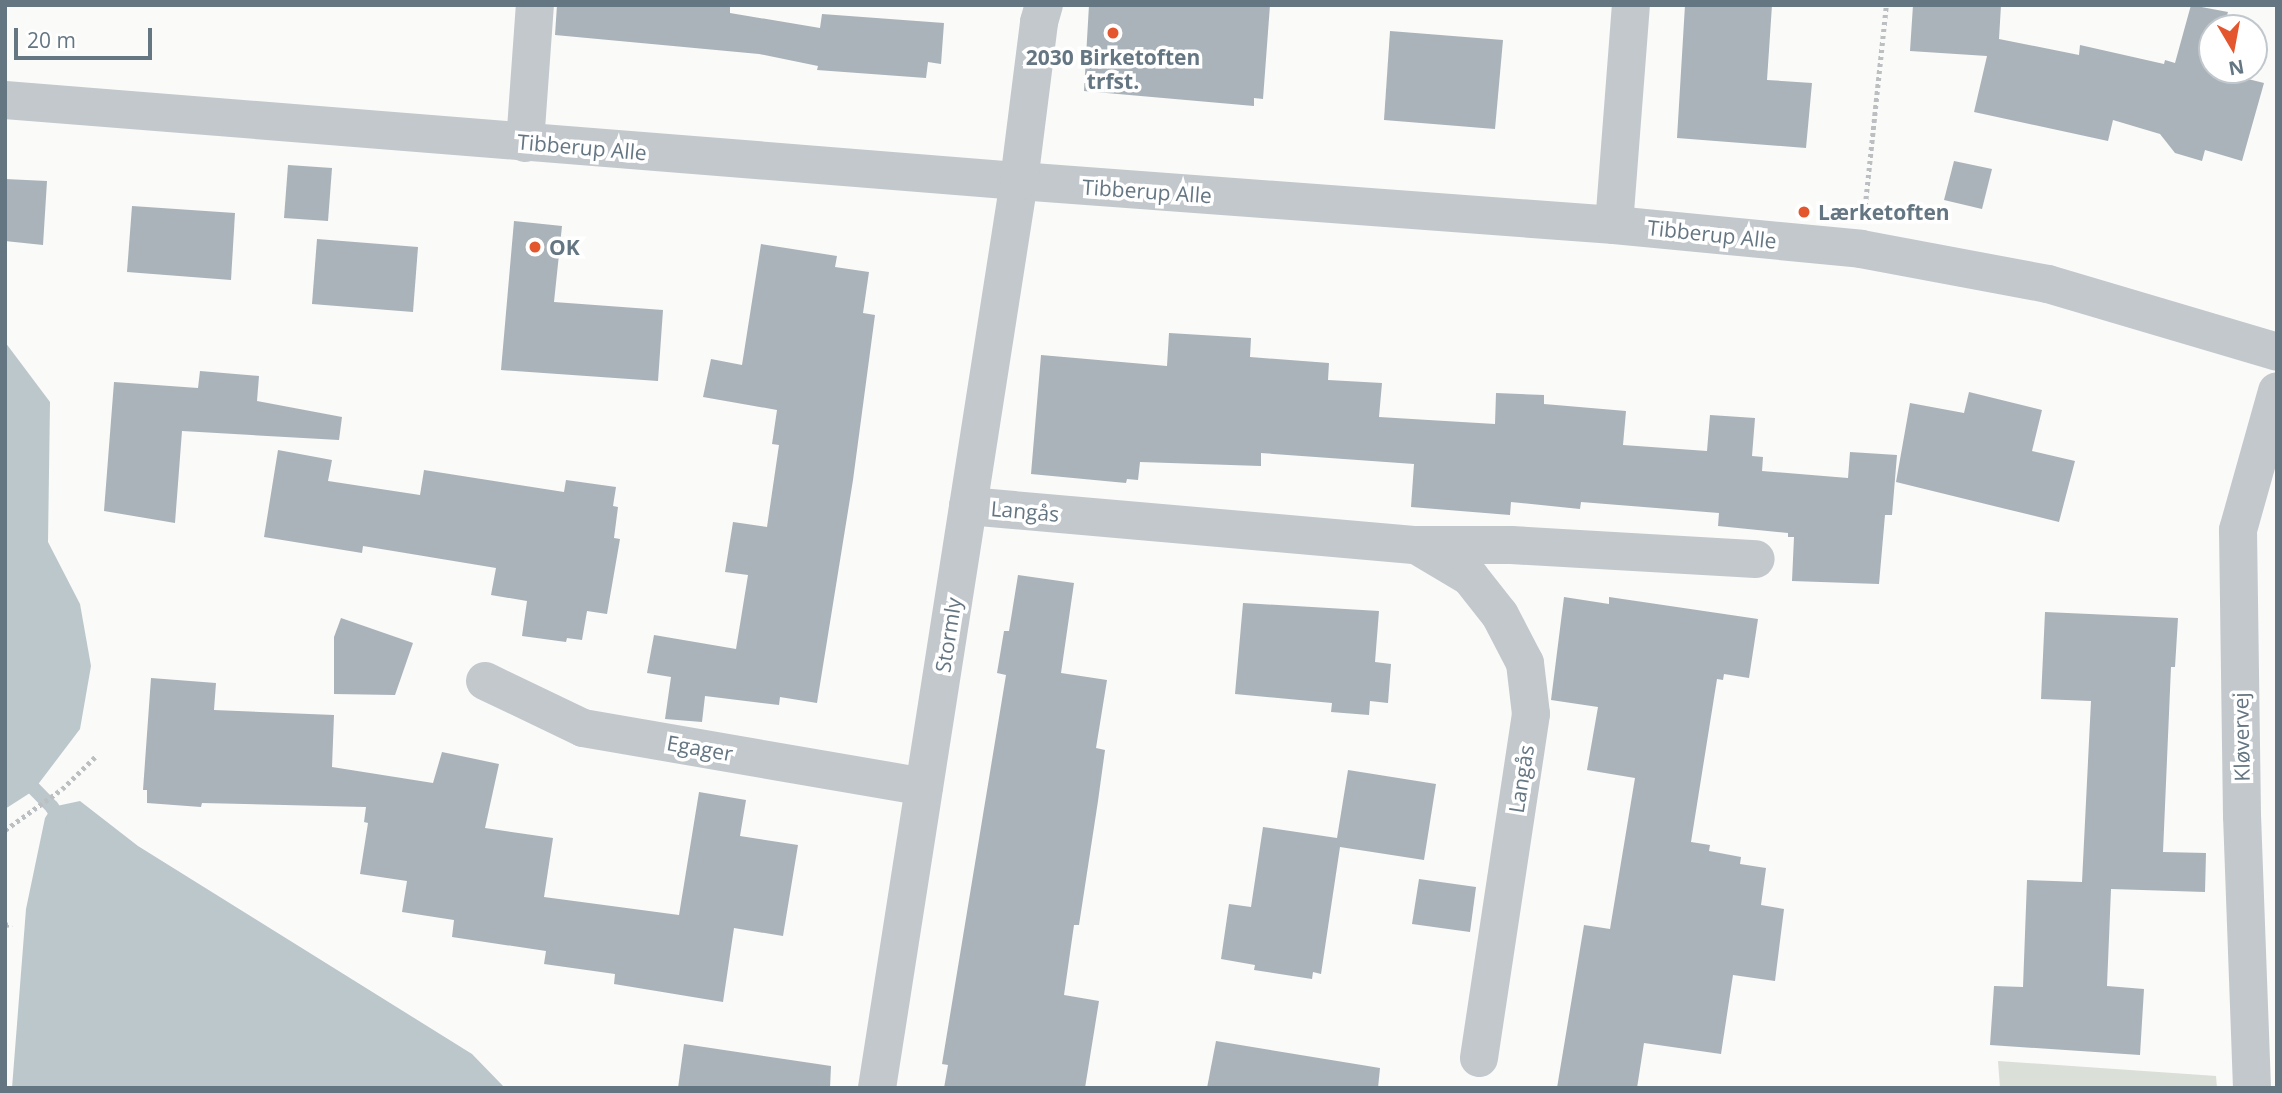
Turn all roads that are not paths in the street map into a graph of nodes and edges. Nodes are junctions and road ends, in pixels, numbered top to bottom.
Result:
1 (535, 5) edge
2 (1044, 5) edge
3 (1631, 5) edge
4 (5, 100) edge
5 (525, 142) junction
6 (1019, 181) junction
7 (1614, 225) junction
8 (2277, 352) edge
9 (2277, 391) edge
10 (968, 506) junction
11 (1416, 545) junction
12 (1756, 559) dead end
13 (485, 681) dead end
14 (924, 787) junction
15 (1479, 1058) dead end
16 (877, 1088) edge
17 (2252, 1088) edge

1 - 5 street
2 - 6 street, Stormly
3 - 7 street
4 - 5 street, Tibberup Alle
5 - 6 street, Tibberup Alle
6 - 7 street, Tibberup Alle
6 - 10 street, Stormly
7 - 8 street, Tibberup Alle
9 - 17 street, Kløvervej
10 - 11 street, Langås
10 - 14 street, Stormly
11 - 12 street, Langås
11 - 15 street, Langås
13 - 14 street, Egager
14 - 16 street, Stormly

